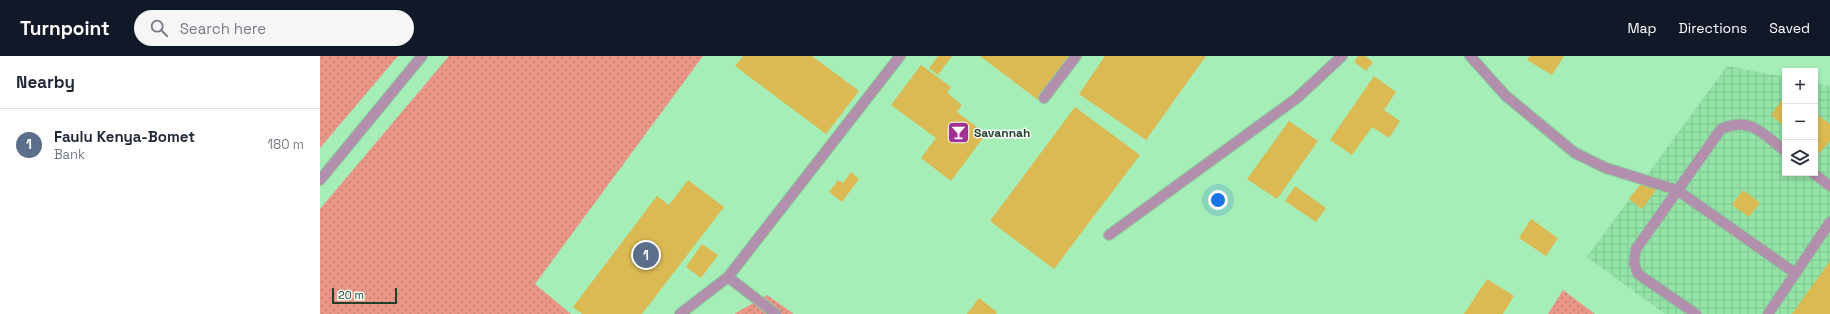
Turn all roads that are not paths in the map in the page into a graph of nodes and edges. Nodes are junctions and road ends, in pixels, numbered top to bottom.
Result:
1 (422, 56) edge
2 (900, 56) edge
3 (1076, 56) edge
4 (1342, 56) edge
5 (1470, 56) edge
6 (1044, 98) dead end
7 (1782, 149) edge
8 (1817, 176) edge
9 (320, 180) edge
10 (1830, 186) edge
11 (1677, 190) junction
12 (1830, 222) edge
13 (1109, 235) dead end
14 (1795, 273) junction
15 (728, 277) junction
16 (680, 314) edge
17 (776, 314) edge
18 (1696, 314) edge
19 (1768, 314) edge

1 - 9 street
2 - 15 street
3 - 6 street
4 - 13 street
5 - 11 street
7 - 11 street
8 - 10 street
11 - 14 street
11 - 18 street
12 - 14 street
14 - 19 street
15 - 16 street
15 - 17 street

